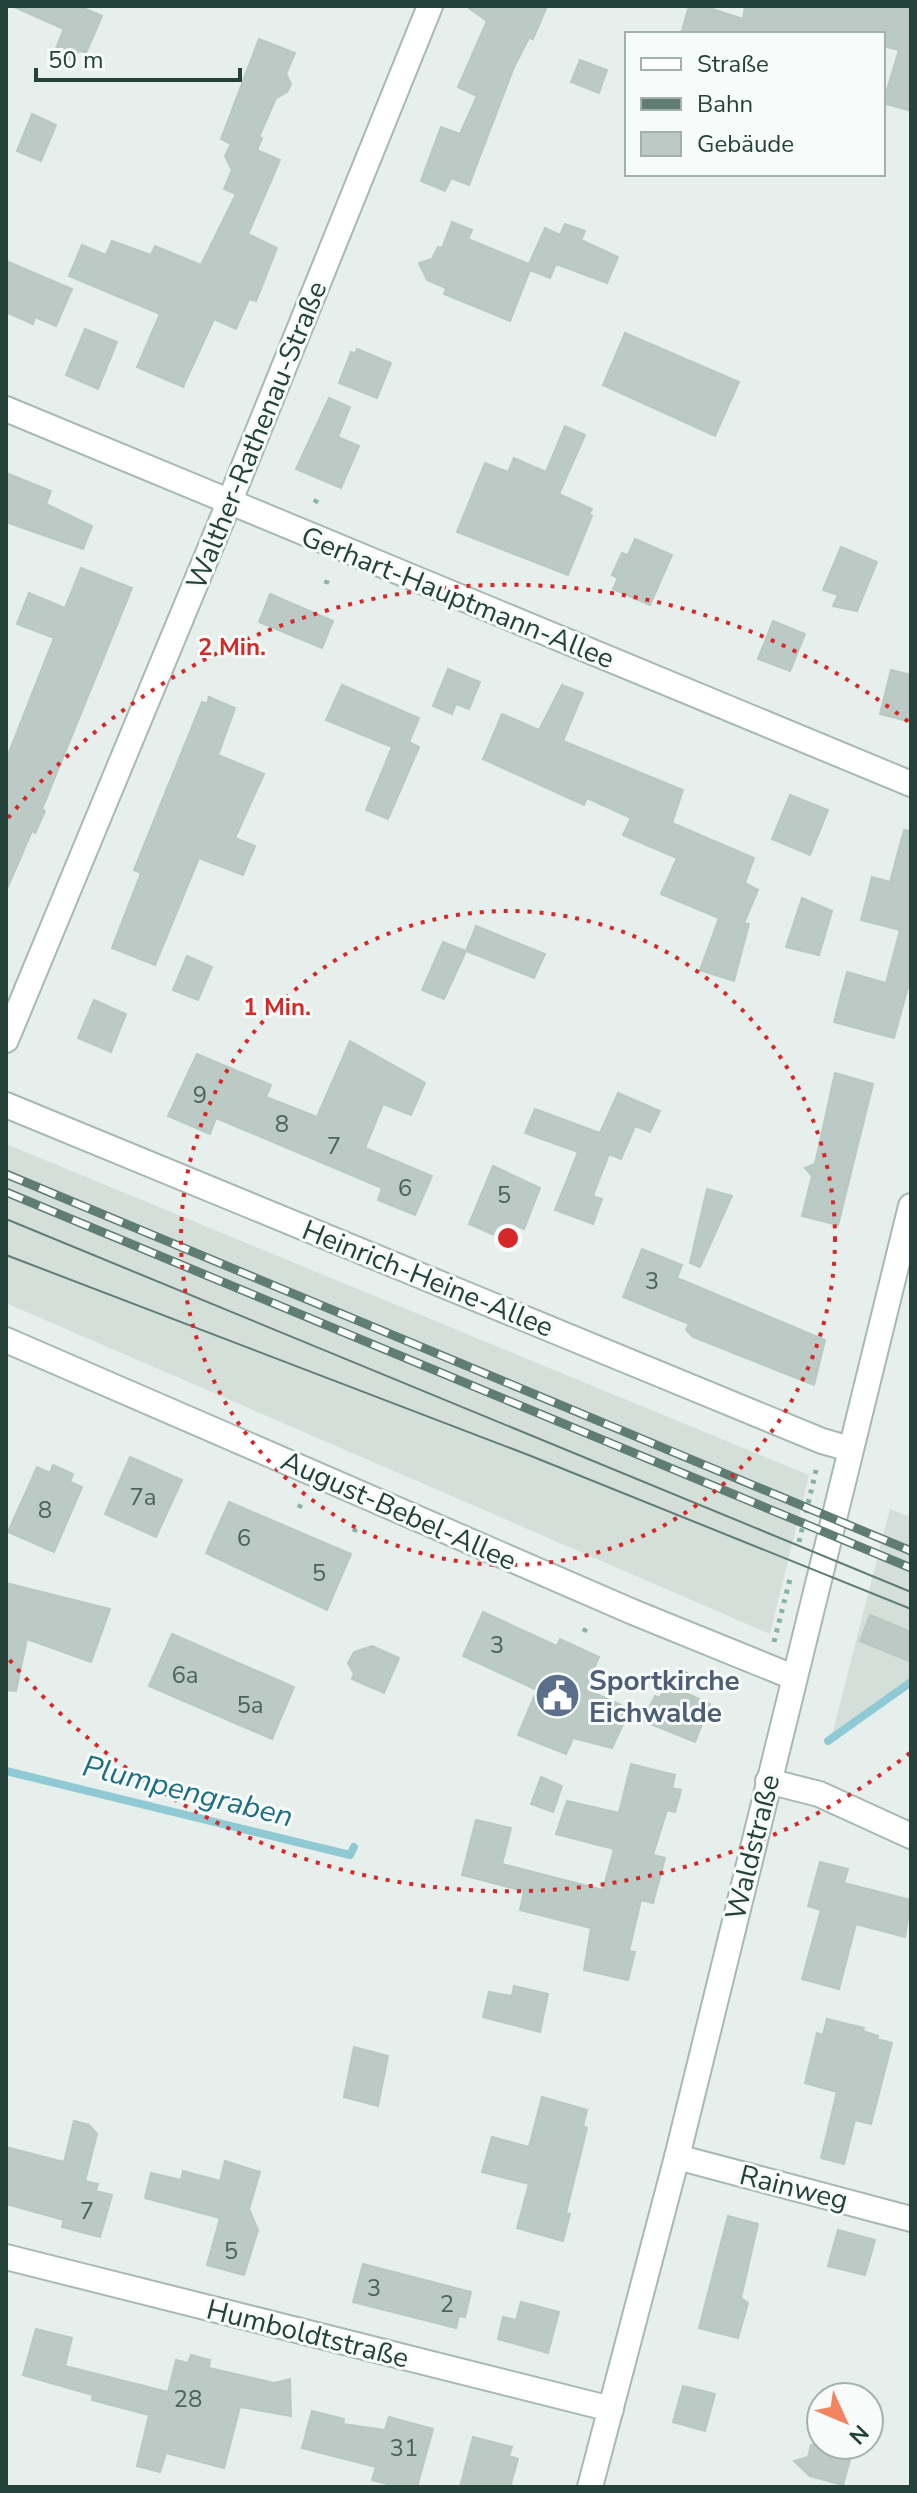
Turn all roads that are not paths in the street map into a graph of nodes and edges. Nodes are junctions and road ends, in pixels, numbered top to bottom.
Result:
1 (430, 6) edge
2 (6, 409) edge
3 (229, 503) junction
4 (911, 784) edge
5 (6, 1040) edge
6 (6, 1105) edge
7 (911, 1206) edge
8 (6, 1340) edge
9 (850, 1449) junction
10 (793, 1677) junction
11 (768, 1781) junction
12 (911, 1836) edge
13 (677, 2157) junction
14 (911, 2219) edge
15 (6, 2257) edge
16 (611, 2409) junction
17 (590, 2487) edge

1 - 3 street, Walther-Rathenau-Straße
2 - 3 street, Gerhart-Hauptmann-Allee
3 - 4 street, Gerhart-Hauptmann-Allee
3 - 5 street, Walther-Rathenau-Straße
6 - 9 street, Heinrich-Heine-Allee
7 - 9 street, Waldstraße
8 - 10 street, August-Bebel-Allee
9 - 10 street, Waldstraße
10 - 11 street, Waldstraße
11 - 12 street
11 - 13 street, Waldstraße
13 - 14 street, Rainweg
13 - 16 street, Waldstraße
15 - 16 street, Humboldtstraße
16 - 17 street, Waldstraße

